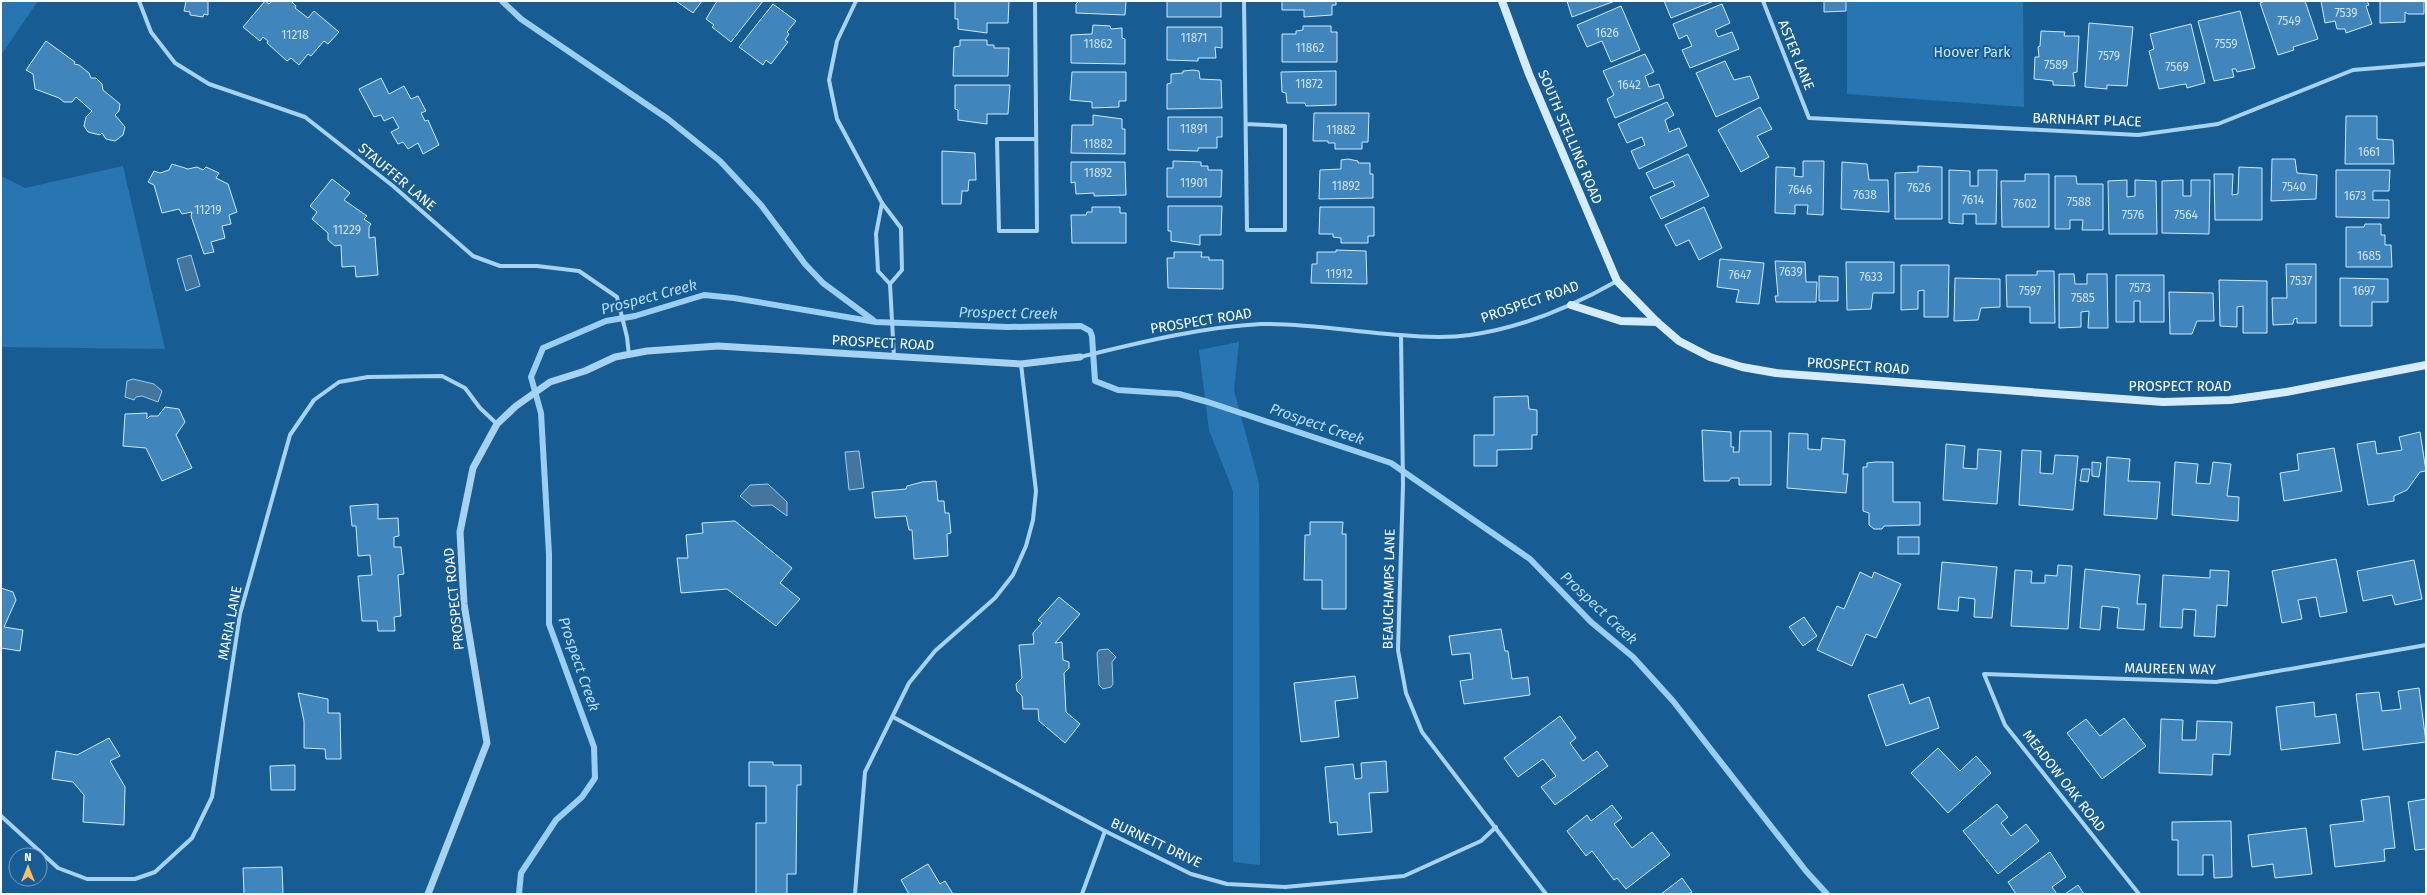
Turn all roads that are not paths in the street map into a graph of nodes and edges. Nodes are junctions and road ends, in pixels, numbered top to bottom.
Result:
1 (139, 1) edge
2 (856, 1) edge
3 (1035, 1) edge
4 (1244, 1) edge
5 (1502, 1) edge
6 (1763, 1) edge
7 (2426, 64) edge
8 (1809, 118) joint
9 (1246, 124) junction
10 (1035, 139) junction
11 (882, 203) junction
12 (1617, 281) junction
13 (890, 284) junction
14 (1571, 305) junction
15 (1657, 322) junction
16 (1401, 335) junction
17 (629, 355) junction
18 (894, 357) junction
19 (1080, 357) joint
20 (1021, 364) junction
21 (2426, 365) edge
22 (497, 424) junction
23 (2426, 645) edge
24 (1984, 674) joint
25 (892, 717) junction
26 (1, 816) edge
27 (1496, 827) junction
28 (1105, 831) junction
29 (428, 894) edge
30 (855, 894) edge
31 (1082, 894) edge
32 (1546, 894) edge
33 (2139, 894) edge

1 - 17 street, STAUFFER LANE
2 - 11 street
3 - 10 street
4 - 9 street
5 - 12 main road, SOUTH STELLING ROAD
6 - 8 street, ASTER LANE
7 - 8 street, BARNHART PLACE
9 - 9 street
10 - 10 street
11 - 13 street
11 - 13 street
12 - 14 street, PROSPECT ROAD
12 - 15 main road, PROSPECT ROAD
13 - 18 street
14 - 15 main road
14 - 16 street, PROSPECT ROAD
15 - 21 main road, PROSPECT ROAD
16 - 19 street, PROSPECT ROAD
16 - 27 street, BEAUCHAMPS LANE
17 - 18 street, PROSPECT ROAD
17 - 22 street, PROSPECT ROAD
18 - 20 street, PROSPECT ROAD
19 - 20 street, PROSPECT ROAD
20 - 25 street
22 - 26 street, MARIA LANE
22 - 29 street, PROSPECT ROAD
23 - 24 street, MAUREEN WAY
24 - 33 street, MEADOW OAK ROAD
25 - 28 street, BURNETT DRIVE
25 - 30 street
27 - 28 street, BURNETT DRIVE
27 - 32 street, BEAUCHAMPS LANE
28 - 31 street

